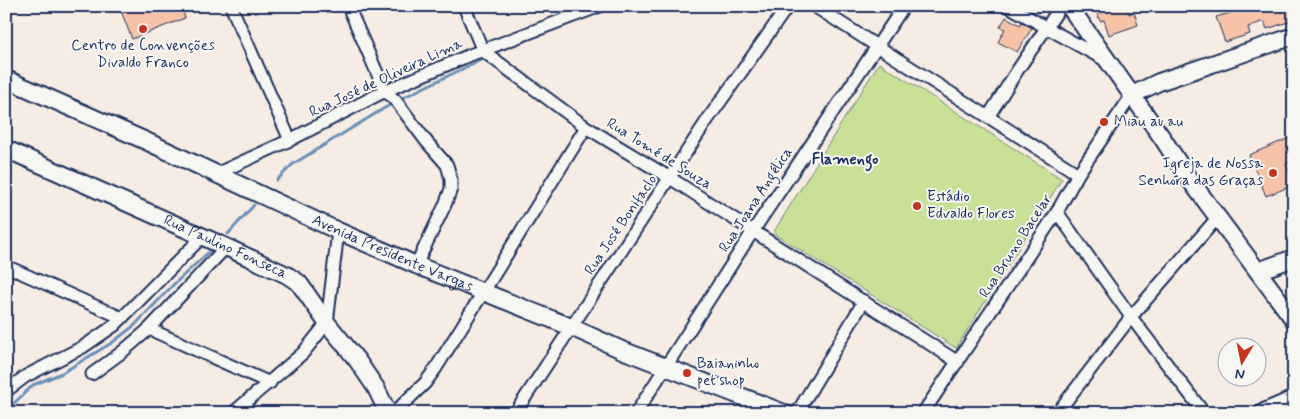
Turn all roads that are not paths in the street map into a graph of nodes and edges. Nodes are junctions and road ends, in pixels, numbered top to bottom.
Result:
1 (231, 6) edge
2 (348, 6) edge
3 (464, 6) edge
4 (600, 6) edge
5 (788, 6) edge
6 (814, 6) edge
7 (904, 6) edge
8 (1008, 6) edge
9 (1061, 6) edge
10 (1070, 6) edge
11 (585, 9) edge
12 (1047, 26) junction
13 (1294, 36) edge
14 (876, 47) junction
15 (484, 51) junction
16 (1106, 61) junction
17 (6, 79) edge
18 (385, 91) junction
19 (1132, 95) junction
20 (988, 117) junction
21 (586, 127) junction
22 (290, 140) junction
23 (6, 149) edge
24 (216, 174) junction
25 (1078, 174) junction
26 (670, 178) junction
27 (1057, 212) junction
28 (1218, 217) junction
29 (338, 231) junction
30 (753, 231) junction
31 (203, 236) junction
32 (226, 247) junction
33 (1294, 258) edge
34 (416, 264) junction
35 (6, 266) edge
36 (1258, 271) junction
37 (484, 292) junction
38 (864, 301) junction
39 (1131, 317) junction
40 (122, 318) junction
41 (1294, 320) edge
42 (327, 323) junction
43 (571, 327) junction
44 (149, 329) junction
45 (958, 362) junction
46 (665, 368) junction
47 (92, 374) dead end
48 (270, 383) junction
49 (6, 391) edge
50 (1294, 400) edge
51 (761, 409) edge
52 (233, 413) edge
53 (388, 413) edge
54 (394, 413) edge
55 (515, 413) edge
56 (636, 413) edge
57 (784, 413) edge
58 (797, 413) edge
59 (923, 413) edge
60 (1057, 413) edge
61 (1204, 413) edge
62 (1262, 413) edge

1 - 22 street
2 - 18 street
3 - 15 street, Rua Tomé de Souza
4 - 11 street, Rua José de Oliveira Lima
5 - 26 street, Rua José Bonifaclo
6 - 14 street
7 - 14 street, Rua Joana Angélica
8 - 12 street
9 - 12 street
10 - 16 main road
11 - 15 street, Rua José de Oliveira Lima
12 - 16 street
12 - 20 street
13 - 19 main road
14 - 20 street
14 - 30 street, Rua Joana Angélica
15 - 18 street, Rua José de Oliveira Lima
15 - 21 street, Rua Tomé de Souza
16 - 19 main road
17 - 24 main road, Avenida Presidente Vargas
18 - 22 street, Rua José de Oliveira Lima
18 - 34 street
19 - 25 street, Rua Bruno Bacelar
19 - 28 main road
20 - 25 street
21 - 26 street, Rua Tomé de Souza
21 - 37 street
22 - 24 street, Rua José de Oliveira Lima
23 - 31 main road, Rua Paulino Fonseca
24 - 29 main road, Avenida Presidente Vargas
25 - 27 street, Rua Bruno Bacelar
26 - 30 street, Rua Tomé de Souza
26 - 43 street, Rua José Bonifaclo
27 - 39 street
27 - 45 street, Rua Bruno Bacelar
28 - 36 main road
28 - 39 street
29 - 34 main road, Avenida Presidente Vargas
29 - 42 street
30 - 38 street, Rua Tomé de Souza
30 - 46 street, Rua Joana Angélica
31 - 32 main road, Rua Paulino Fonseca
31 - 40 street
32 - 42 main road, Rua Paulino Fonseca
32 - 44 street
33 - 36 main road
34 - 37 main road, Avenida Presidente Vargas
35 - 40 street
36 - 41 main road
37 - 43 main road, Avenida Presidente Vargas
37 - 54 street
38 - 45 street, Rua Tomé de Souza
38 - 58 street
39 - 60 street
39 - 61 street
40 - 49 street
42 - 48 street
42 - 53 main road, Rua Paulino Fonseca
43 - 46 main road, Avenida Presidente Vargas
43 - 55 street, Rua José Bonifaclo
44 - 47 street
44 - 48 street
45 - 59 street, Rua Bruno Bacelar
46 - 51 main road, Avenida Presidente Vargas
46 - 56 street, Rua Joana Angélica
48 - 52 street
50 - 62 main road
51 - 57 main road, Avenida Presidente Vargas

